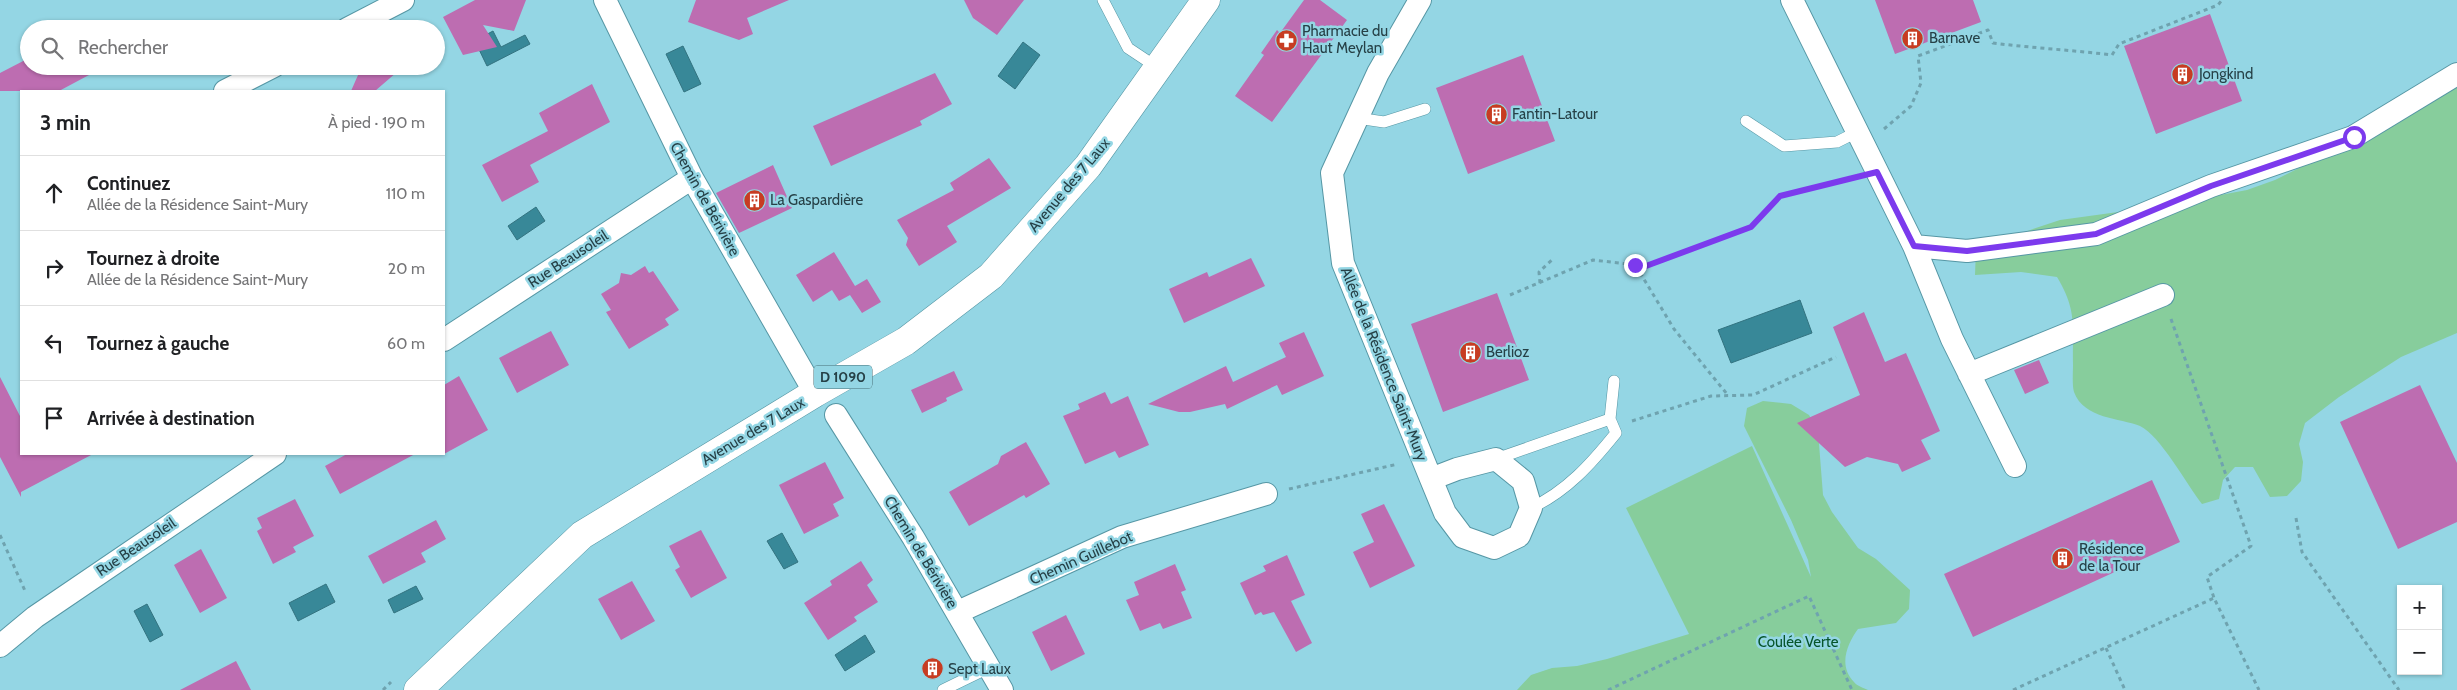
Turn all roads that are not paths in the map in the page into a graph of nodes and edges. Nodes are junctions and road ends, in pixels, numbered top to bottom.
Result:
1 (403, 0) edge
2 (605, 0) edge
3 (1103, 0) edge
4 (1206, 0) edge
5 (1420, 0) edge
6 (1792, 0) edge
7 (364, 20) edge
8 (1158, 68) junction
9 (2457, 74) edge
10 (256, 75) edge
11 (227, 90) edge
12 (1425, 109) dead end
13 (1357, 118) junction
14 (1746, 121) dead end
15 (1860, 137) junction
16 (692, 178) junction
17 (1914, 246) junction
18 (2163, 295) road end
19 (445, 339) edge
20 (1970, 374) junction
21 (1614, 380) dead end
22 (815, 393) junction
23 (836, 416) dead end
24 (1610, 419) junction
25 (274, 455) edge
26 (1496, 459) junction
27 (2015, 466) dead end
28 (1427, 469) junction
29 (1266, 494) road end
30 (1531, 508) junction
31 (958, 612) junction
32 (0, 646) edge
33 (988, 668) junction
34 (418, 690) edge
35 (944, 690) edge
36 (1002, 690) edge

1 - 7 street
2 - 16 street, Chemin de Bérivière
3 - 8 lane
4 - 8 main road, Avenue des 7 Laux / D 1090
5 - 13 street, Allée de la Résidence Saint-Mury
6 - 15 street
8 - 22 main road, Avenue des 7 Laux / D 1090
9 - 17 street
10 - 11 street
12 - 13 lane
13 - 28 street, Allée de la Résidence Saint-Mury
14 - 15 lane
15 - 17 street
16 - 19 street, Rue Beausoleil
16 - 22 street, Chemin de Bérivière
17 - 20 street
18 - 20 street
20 - 27 street
21 - 24 lane
22 - 34 main road, Avenue des 7 Laux / D 1090
23 - 31 street, Chemin de Bérivière
24 - 26 lane
24 - 30 lane
25 - 32 street, Rue Beausoleil
26 - 28 street, Allée de la Résidence Saint-Mury
26 - 30 street
28 - 30 street, Allée de la Résidence Saint-Mury
29 - 31 street, Chemin Guillebot
31 - 33 street, Chemin de Bérivière
33 - 35 lane
33 - 36 street, Chemin de Bérivière

